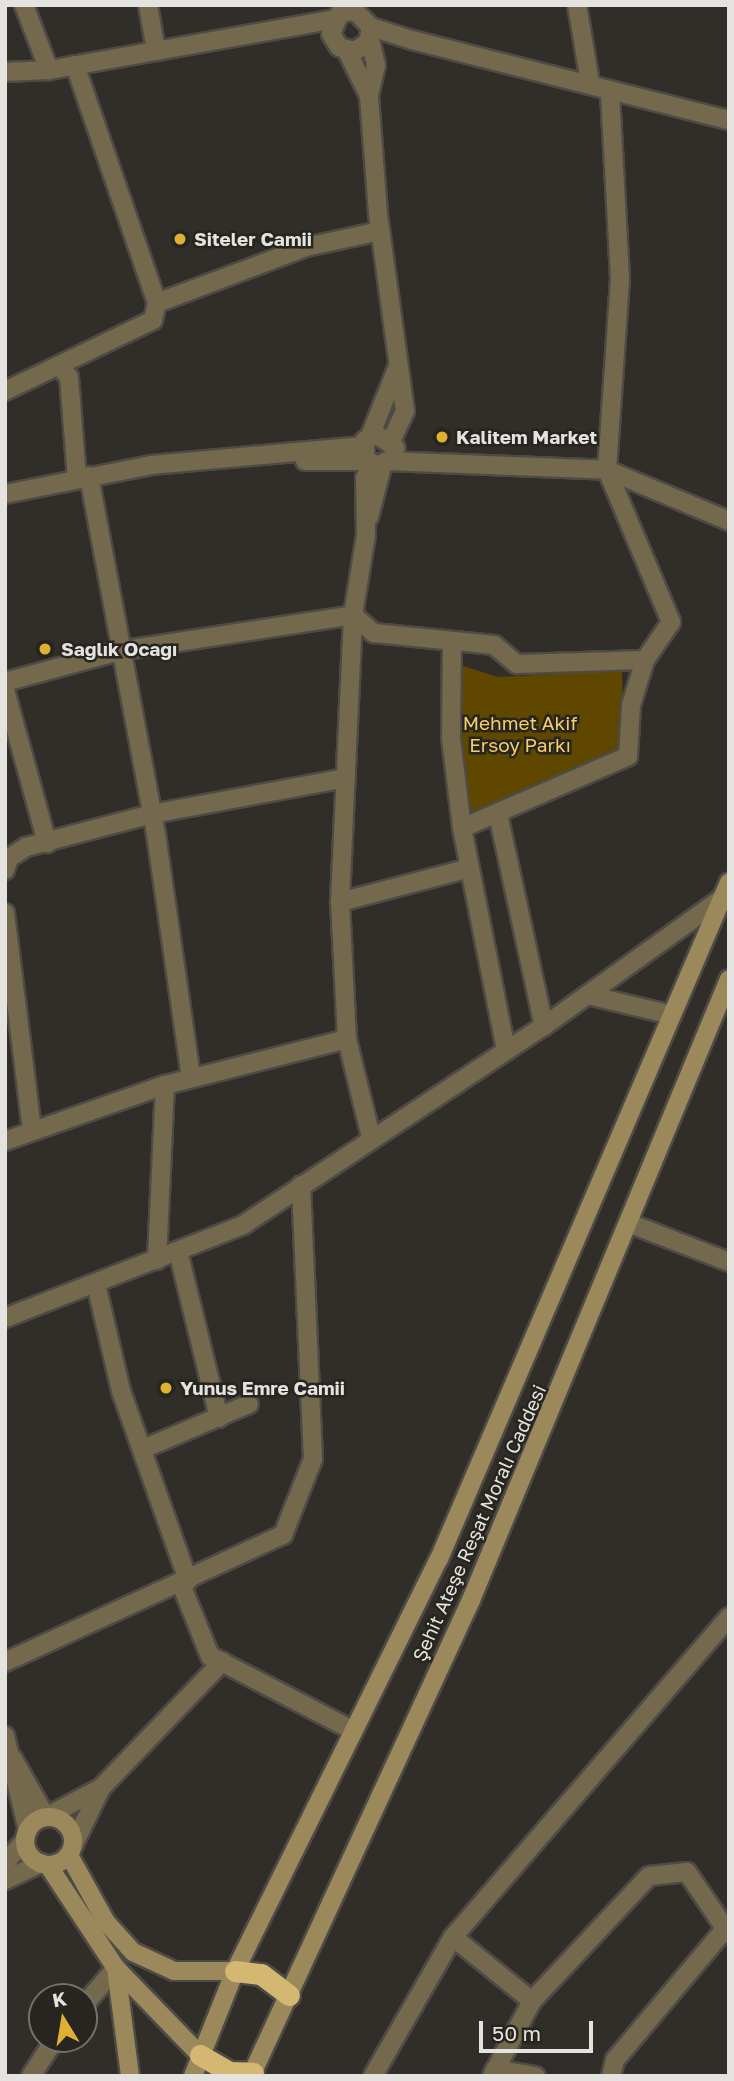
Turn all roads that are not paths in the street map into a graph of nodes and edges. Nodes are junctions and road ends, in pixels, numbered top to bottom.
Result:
1 (24, 5) edge
2 (148, 5) edge
3 (577, 5) edge
4 (342, 15) edge
5 (370, 34) junction
6 (156, 51) junction
7 (347, 51) junction
8 (75, 65) junction
9 (48, 70) junction
10 (5, 72) edge
11 (590, 82) junction
12 (610, 94) junction
13 (369, 96) junction
14 (729, 120) edge
15 (380, 231) junction
16 (157, 303) junction
17 (61, 368) junction
18 (5, 391) edge
19 (378, 452) junction
20 (607, 470) junction
21 (83, 477) junction
22 (5, 494) edge
23 (729, 521) edge
24 (353, 615) junction
25 (452, 641) junction
26 (119, 651) junction
27 (645, 660) junction
28 (5, 682) edge
29 (5, 690) edge
30 (346, 778) junction
31 (152, 814) junction
32 (498, 814) junction
33 (462, 828) junction
34 (47, 843) junction
35 (470, 868) junction
36 (5, 870) edge
37 (725, 890) edge
38 (340, 902) junction
39 (5, 913) edge
40 (729, 979) edge
41 (588, 995) junction
42 (672, 1015) junction
43 (544, 1026) junction
44 (347, 1039) junction
45 (506, 1050) junction
46 (191, 1078) junction
47 (165, 1085) junction
48 (32, 1129) junction
49 (371, 1137) junction
50 (5, 1141) edge
51 (302, 1185) junction
52 (632, 1224) junction
53 (178, 1251) junction
54 (157, 1260) junction
55 (729, 1262) edge
56 (96, 1284) junction
57 (5, 1318) edge
58 (249, 1404) dead end
59 (219, 1418) junction
60 (143, 1449) junction
61 (185, 1582) junction
62 (729, 1616) edge
63 (5, 1662) edge
64 (222, 1662) junction
65 (354, 1731) junction
66 (5, 1736) edge
67 (13, 1759) junction
68 (102, 1788) junction
69 (46, 1817) junction
70 (27, 1835) junction
71 (71, 1852) junction
72 (5, 1863) edge
73 (45, 1864) junction
74 (5, 1880) edge
75 (726, 1932) edge
76 (453, 1937) junction
77 (116, 1968) junction
78 (235, 1971) junction
79 (98, 1989) edge
80 (289, 1995) junction
81 (532, 2001) junction
82 (44, 2053) edge
83 (201, 2055) junction
84 (31, 2070) edge
85 (493, 2073) edge
86 (252, 2074) edge
87 (16, 2076) edge
88 (130, 2076) edge
89 (193, 2076) edge
90 (373, 2076) edge
91 (535, 2076) edge
92 (611, 2076) edge

1 - 9 street
2 - 6 street
3 - 11 street
4 - 5 street
4 - 6 street
4 - 7 street
5 - 7 street
5 - 11 street
5 - 13 street
6 - 8 street
7 - 13 street
8 - 9 street
8 - 16 street
9 - 10 street
11 - 12 street
12 - 14 street
12 - 20 street
13 - 15 street
15 - 16 street
15 - 19 street
16 - 17 street
17 - 18 street
17 - 21 street
19 - 20 street
19 - 21 street
19 - 24 street
20 - 23 street
20 - 27 street
21 - 22 street
21 - 26 street
24 - 25 street
24 - 26 street
24 - 30 street
25 - 27 street
25 - 33 street
26 - 28 street
26 - 31 street
27 - 32 street
29 - 34 street
30 - 31 street
30 - 38 street
31 - 34 street
31 - 46 street
32 - 33 street
32 - 43 street
33 - 35 street
34 - 36 street
35 - 38 street
35 - 45 street
37 - 41 street
37 - 42 main road
38 - 44 street
39 - 48 street
40 - 52 main road, Şehit Ateşe Reşat Moralı Caddesi
41 - 42 street
41 - 43 street
42 - 65 main road
43 - 45 street
44 - 46 street
44 - 49 street
45 - 49 street
46 - 47 street
47 - 48 street
47 - 54 street
48 - 50 street
49 - 51 street
51 - 53 street
51 - 61 street
52 - 55 street
52 - 80 main road, Şehit Ateşe Reşat Moralı Caddesi
53 - 54 street
53 - 59 street
54 - 56 street
56 - 57 street
56 - 60 street
58 - 59 street
59 - 60 street
60 - 61 street
61 - 63 street
61 - 64 street
62 - 76 street
64 - 65 street
64 - 68 street
65 - 78 main road
66 - 67 street
67 - 69 street
67 - 70 street
68 - 69 street
68 - 71 street
69 - 70 main road
69 - 71 main road
70 - 72 street
70 - 73 main road
71 - 73 main road
71 - 78 main road
73 - 74 street
73 - 77 main road
75 - 81 street
75 - 92 street
76 - 81 street
76 - 90 street
77 - 79 street
77 - 83 main road
77 - 88 main road
78 - 80 highway
78 - 83 main road
80 - 86 main road, Şehit Ateşe Reşat Moralı Caddesi
81 - 85 street
82 - 84 street
83 - 86 highway
83 - 89 main road
84 - 87 street
85 - 91 street

